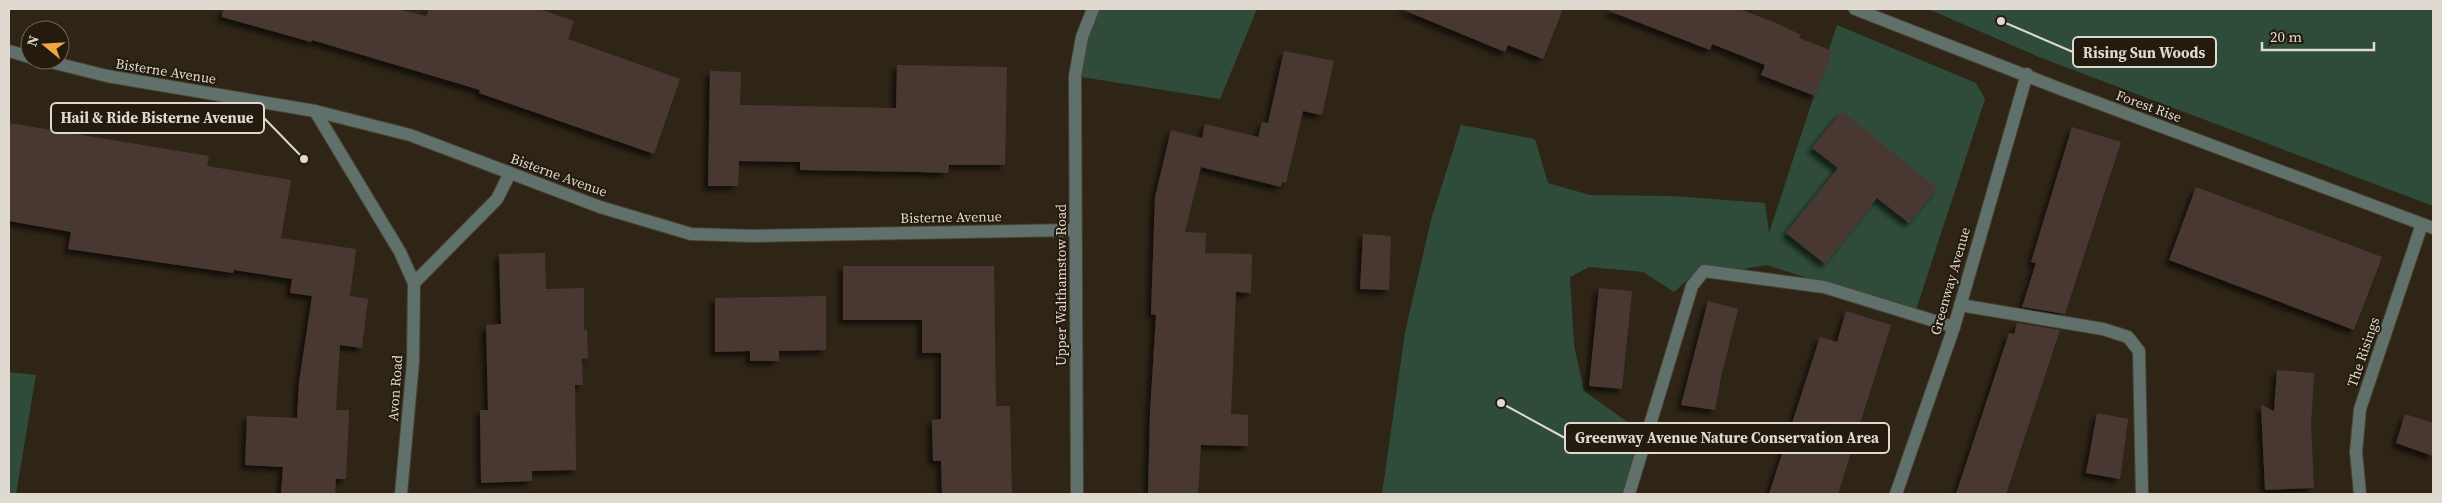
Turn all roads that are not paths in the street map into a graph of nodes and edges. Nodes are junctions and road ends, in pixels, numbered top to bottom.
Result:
1 (1092, 9) edge
2 (1855, 9) edge
3 (70, 67) edge
4 (2027, 74) junction
5 (315, 111) junction
6 (510, 173) junction
7 (2428, 226) edge
8 (1075, 230) junction
9 (414, 283) junction
10 (1960, 304) junction
11 (1954, 327) junction
12 (401, 494) edge
13 (1077, 494) edge
14 (1629, 494) edge
15 (1896, 494) edge
16 (2142, 494) edge
17 (2360, 494) edge

1 - 8 street, Upper Walthamstow Road
2 - 4 street, Forest Rise
3 - 5 street, Bisterne Avenue
4 - 7 street, Forest Rise
4 - 10 street, Greenway Avenue
5 - 6 street, Bisterne Avenue
5 - 9 street, Avon Road
6 - 8 street, Bisterne Avenue
6 - 9 street
7 - 17 street, The Risings
8 - 13 street, Upper Walthamstow Road
9 - 12 street, Avon Road
10 - 11 street, Greenway Avenue
10 - 16 street
11 - 14 street
11 - 15 street, Greenway Avenue

